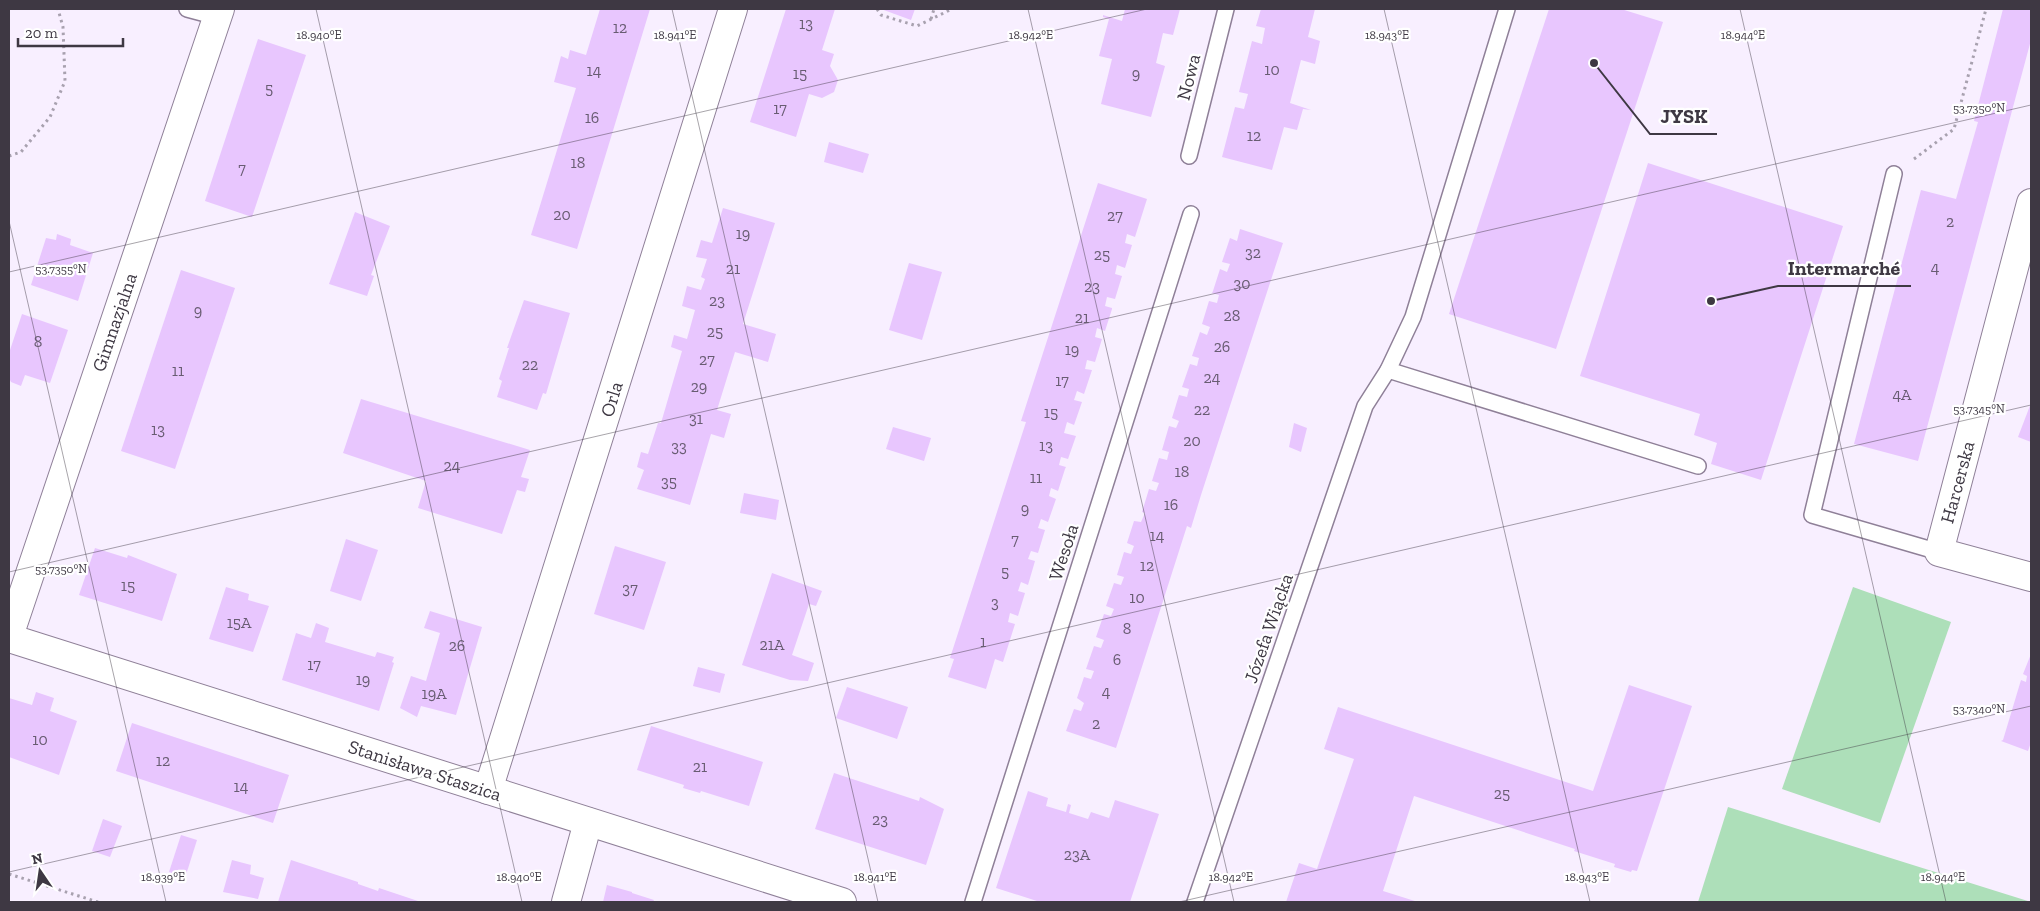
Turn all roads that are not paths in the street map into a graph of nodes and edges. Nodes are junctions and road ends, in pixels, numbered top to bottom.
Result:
1 (187, 9) edge
2 (733, 9) edge
3 (1226, 9) edge
4 (1507, 9) edge
5 (219, 13) edge
6 (1189, 156) dead end
7 (1894, 174) road end
8 (2031, 203) edge
9 (1191, 214) dead end
10 (1388, 370) junction
11 (1698, 466) dead end
12 (1938, 552) junction
13 (2031, 577) edge
14 (9, 637) edge
15 (488, 790) junction
16 (588, 822) junction
17 (566, 902) edge
18 (842, 902) edge
19 (973, 902) edge
20 (1195, 902) edge

1 - 5 lane
2 - 15 street, Orla
3 - 6 lane, Nowa
4 - 10 lane, Józefa Wiącka
5 - 14 street, Gimnazjalna
7 - 12 lane
8 - 12 street, Harcerska
9 - 19 lane, Wesoła
10 - 11 lane
10 - 20 lane, Józefa Wiącka
12 - 13 street
14 - 15 street, Stanisława Staszica
15 - 16 street, Stanisława Staszica
16 - 17 street
16 - 18 street, Stanisława Staszica

